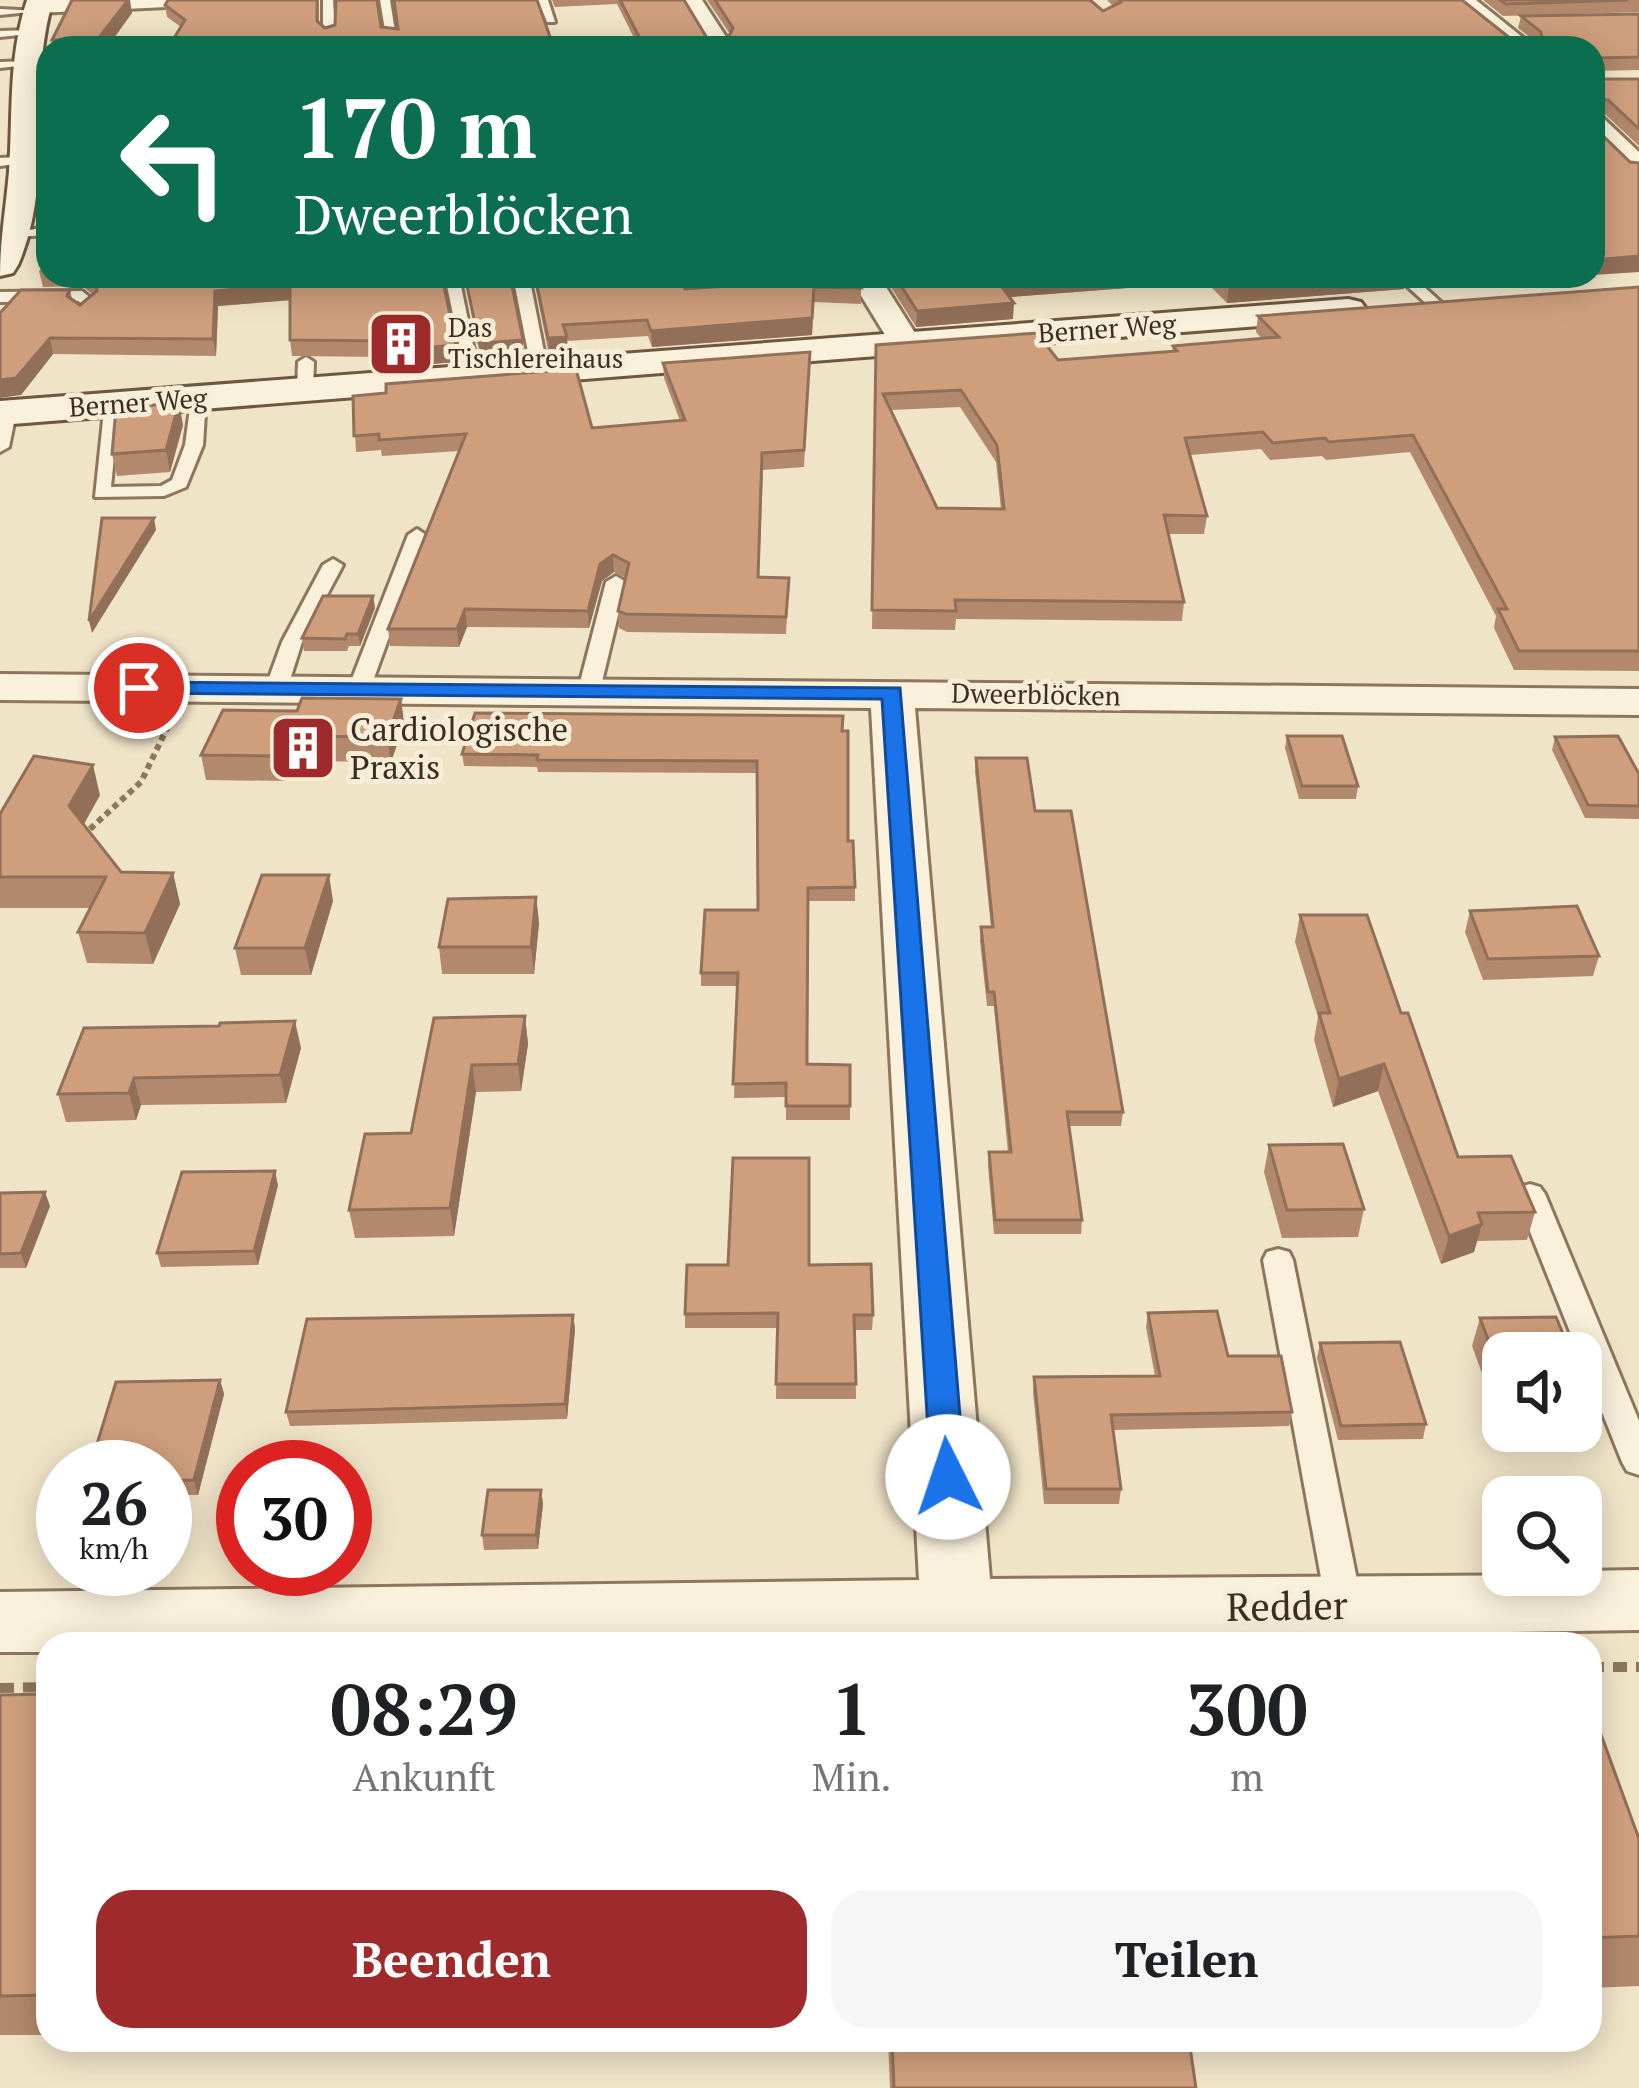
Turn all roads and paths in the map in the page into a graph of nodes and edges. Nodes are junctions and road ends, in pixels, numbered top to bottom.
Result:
1 (189, 0) edge
2 (328, 0) edge
3 (385, 0) edge
4 (543, 0) edge
5 (692, 0) edge
6 (1463, 0) edge
7 (0, 12) edge
8 (550, 20) edge
9 (1527, 22) edge
10 (1493, 24) junction
11 (329, 33) edge
12 (117, 36) edge
13 (392, 36) edge
14 (715, 36) edge
15 (1509, 36) edge
16 (26, 82) edge
17 (1605, 134) edge
18 (1639, 167) edge
19 (20, 231) edge
20 (0, 265) edge
21 (455, 288) edge
22 (523, 288) edge
23 (871, 288) edge
24 (1416, 288) edge
25 (0, 297) edge
26 (1480, 300) edge
27 (1435, 304) junction
28 (83, 311) edge
29 (906, 344) junction
30 (541, 372) junction
31 (474, 377) junction
32 (198, 398) junction
33 (111, 405) junction
34 (2, 424) edge
35 (417, 535) dead end
36 (333, 565) dead end
37 (616, 582) dead end
38 (0, 687) edge
39 (184, 689) junction
40 (277, 689) junction
41 (359, 689) junction
42 (589, 690) junction
43 (892, 693) junction
44 (1639, 702) edge
45 (90, 829) edge
46 (1529, 1194) edge
47 (1278, 1260) dead end
48 (1639, 1462) edge
49 (1639, 1600) edge
50 (1344, 1605) junction
51 (957, 1611) junction
52 (0, 1622) edge
53 (1639, 1666) edge
54 (1602, 1667) edge
55 (0, 1688) edge
56 (36, 1688) edge

1 - 12 street
2 - 11 lane
3 - 13 lane
4 - 8 lane
5 - 14 street
6 - 10 street
7 - 16 lane
9 - 10 lane
10 - 15 street
16 - 19 street
17 - 18 street
19 - 20 street
21 - 31 lane
22 - 30 lane
23 - 29 street
24 - 27 lane
25 - 28 lane
26 - 27 street, Berner Weg
27 - 29 street, Berner Weg
29 - 30 street, Berner Weg
30 - 31 street, Berner Weg
31 - 32 street, Berner Weg
32 - 33 street, Berner Weg
32 - 33 lane
33 - 34 street, Berner Weg
35 - 41 lane
36 - 40 lane
37 - 42 lane
38 - 39 street, Dweerblöcken
39 - 40 street, Dweerblöcken
39 - 45 path
40 - 41 street, Dweerblöcken
41 - 42 street, Dweerblöcken
42 - 43 street, Dweerblöcken
43 - 44 street, Dweerblöcken
43 - 51 street
46 - 48 lane
47 - 50 lane
49 - 50 street, Redder
50 - 51 street, Redder
51 - 52 street, Redder
53 - 54 path
55 - 56 path

